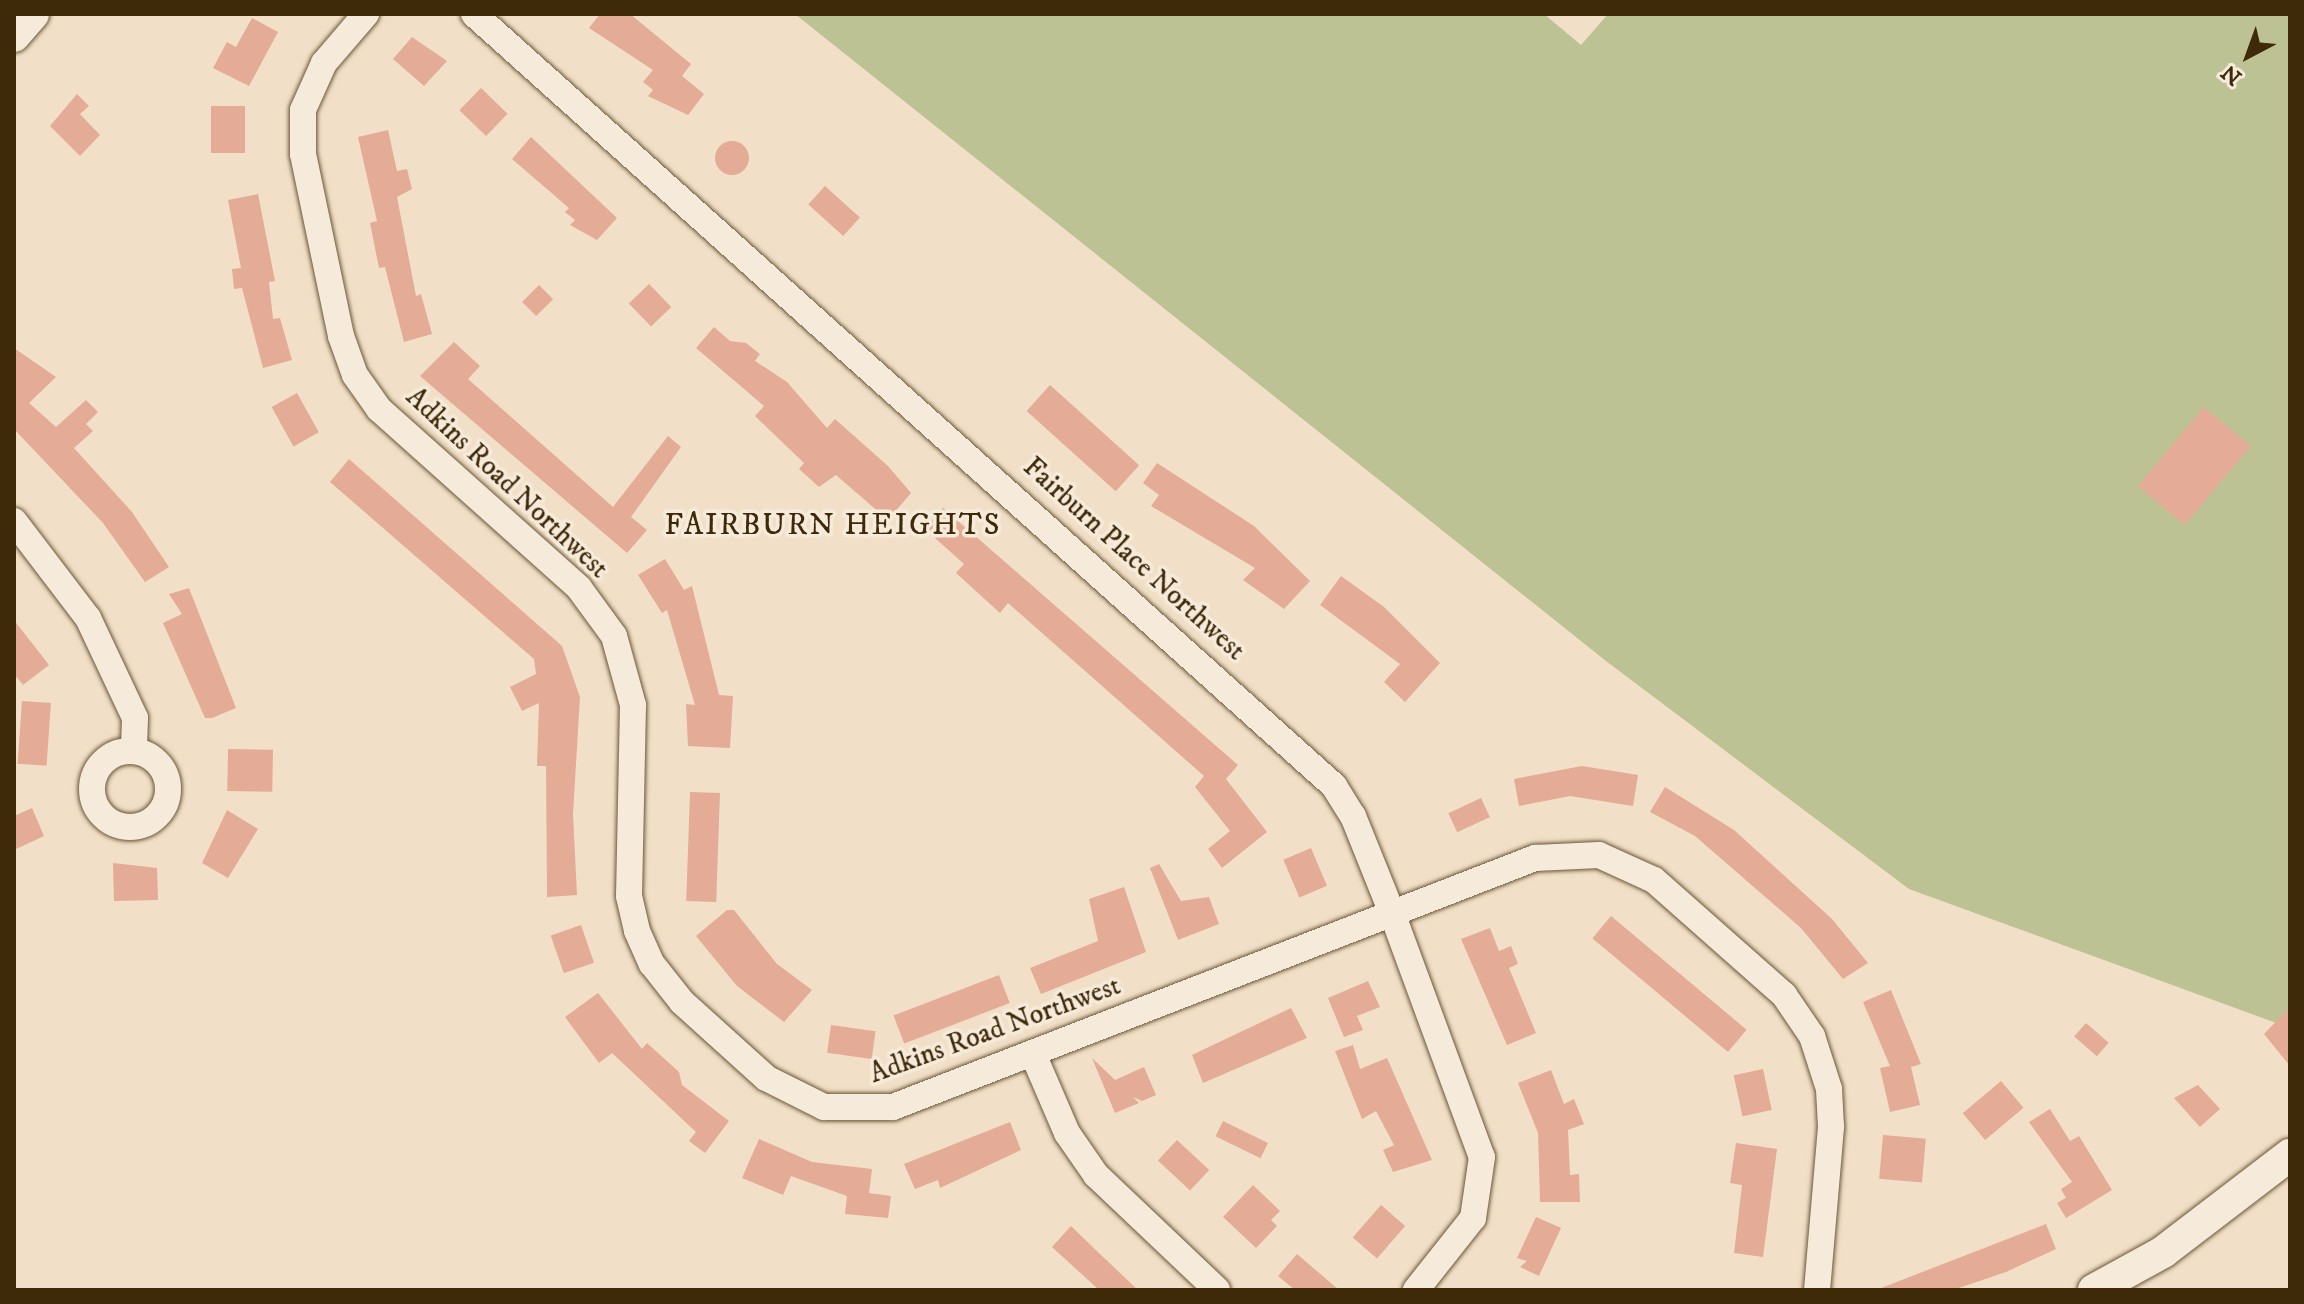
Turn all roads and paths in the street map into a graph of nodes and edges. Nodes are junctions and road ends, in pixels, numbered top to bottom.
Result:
1 (33, 14) edge
2 (366, 14) edge
3 (474, 14) edge
4 (14, 36) edge
5 (14, 521) edge
6 (134, 750) dead end
7 (1392, 913) junction
8 (1033, 1054) junction
9 (2290, 1155) edge
10 (1217, 1290) edge
11 (1416, 1290) edge
12 (1817, 1290) edge
13 (2094, 1290) edge

1 - 4 street
2 - 8 street, Adkins Road Northwest
3 - 7 street, Fairburn Place Northwest
5 - 6 street
7 - 8 street, Adkins Road Northwest
7 - 11 street, Fairburn Place Northwest
7 - 12 street, Adkins Road Northwest
8 - 10 street
9 - 13 street

